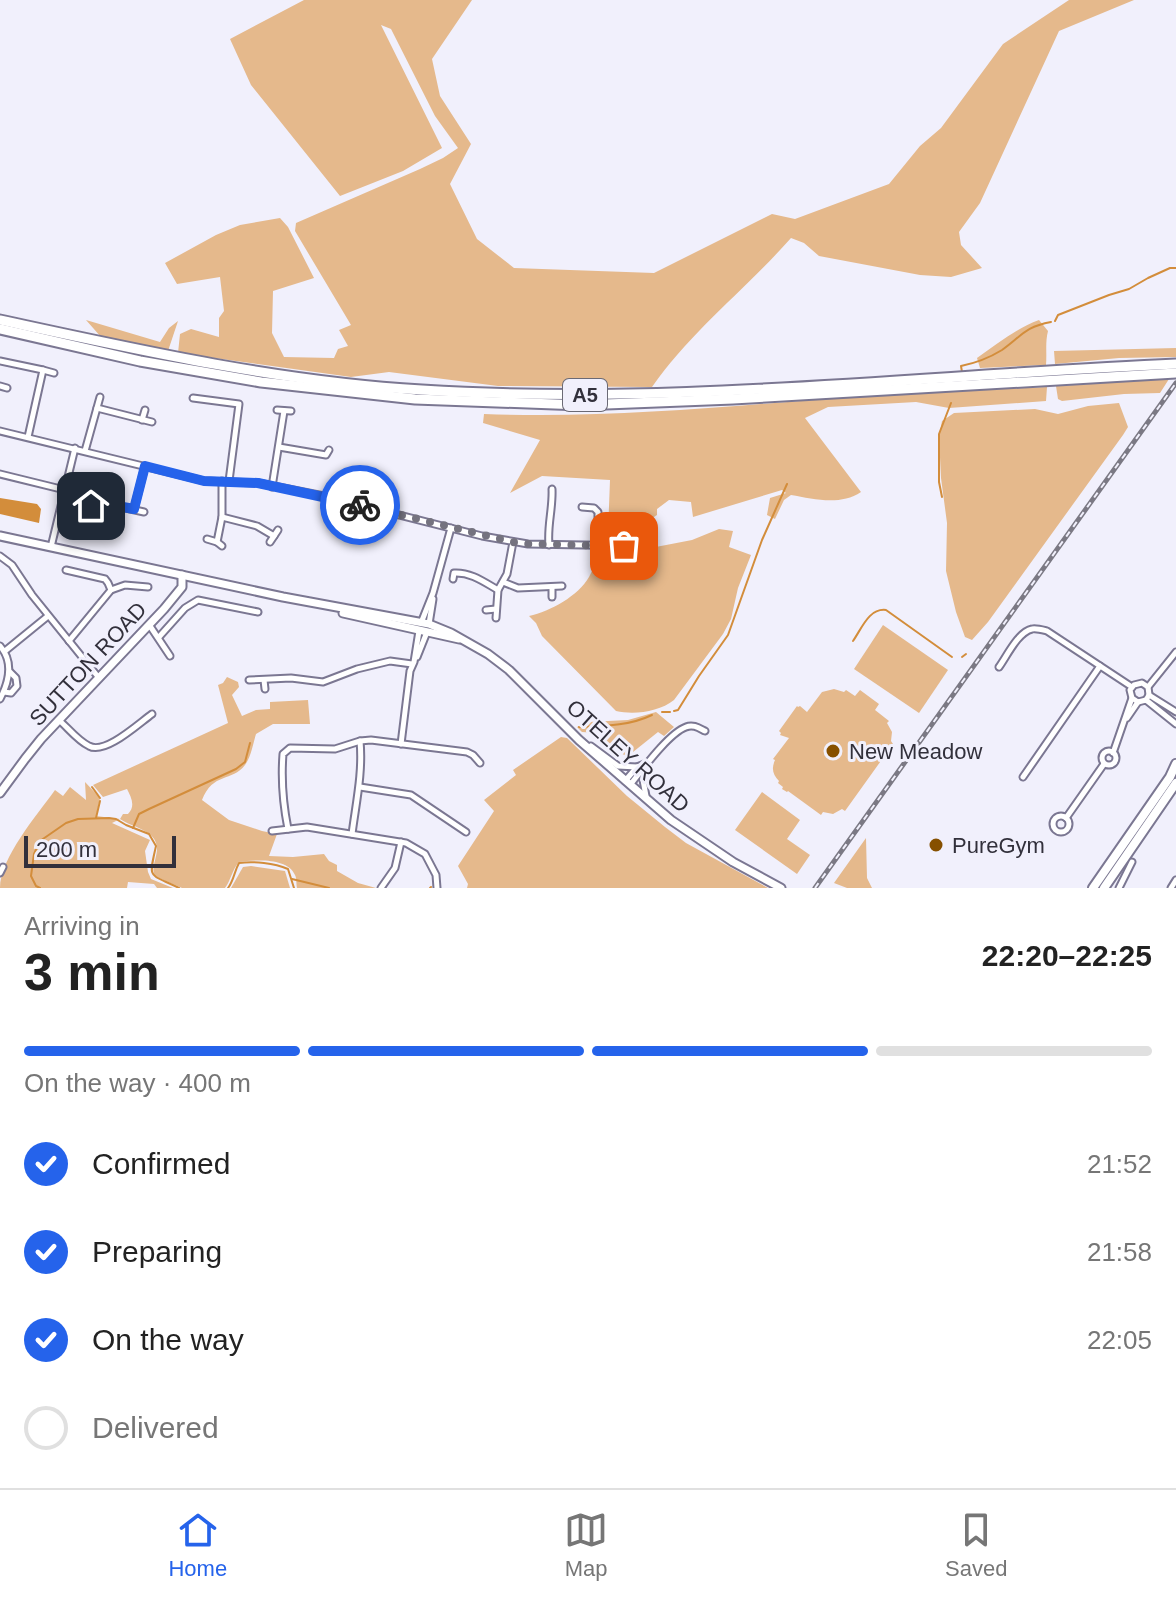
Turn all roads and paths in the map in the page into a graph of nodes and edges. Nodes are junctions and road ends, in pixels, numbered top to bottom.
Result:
1 (0, 320) edge
2 (0, 329) edge
3 (0, 361) edge
4 (43, 370) junction
5 (1175, 370) edge
6 (54, 373) dead end
7 (100, 397) dead end
8 (196, 400) dead end
9 (97, 408) junction
10 (145, 410) dead end
11 (284, 410) dead end
12 (142, 420) junction
13 (152, 422) dead end
14 (0, 431) edge
15 (28, 437) junction
16 (279, 447) junction
17 (75, 448) junction
18 (85, 451) junction
19 (328, 454) dead end
20 (145, 466) junction
21 (0, 474) edge
22 (225, 481) junction
23 (272, 487) junction
24 (552, 489) dead end
25 (65, 490) junction
26 (63, 499) junction
27 (582, 507) dead end
28 (134, 509) junction
29 (144, 512) dead end
30 (222, 517) junction
31 (451, 528) junction
32 (0, 536) edge
33 (274, 536) dead end
34 (207, 539) dead end
35 (513, 542) junction
36 (549, 545) junction
37 (598, 545) junction
38 (639, 546) dead end
39 (51, 547) junction
40 (0, 556) edge
41 (66, 570) dead end
42 (453, 573) dead end
43 (179, 574) junction
44 (503, 582) junction
45 (234, 586) junction
46 (562, 586) dead end
47 (148, 587) dead end
48 (182, 587) junction
49 (552, 587) junction
50 (111, 590) junction
51 (498, 590) junction
52 (173, 597) junction
53 (552, 597) dead end
54 (496, 609) junction
55 (486, 610) dead end
56 (254, 613) dead end
57 (48, 616) junction
58 (496, 618) dead end
59 (150, 626) junction
60 (424, 627) junction
61 (159, 637) junction
62 (69, 641) junction
63 (2, 649) edge
64 (1176, 652) edge
65 (166, 653) dead end
66 (413, 663) junction
67 (1100, 666) junction
68 (999, 667) dead end
69 (9, 671) junction
70 (99, 678) junction
71 (249, 680) dead end
72 (264, 680) junction
73 (1132, 687) junction
74 (1148, 687) junction
75 (265, 689) dead end
76 (4, 692) junction
77 (1148, 698) junction
78 (0, 699) edge
79 (1135, 700) junction
80 (1176, 712) edge
81 (151, 714) dead end
82 (59, 720) junction
83 (1176, 724) edge
84 (705, 731) dead end
85 (579, 740) junction
86 (360, 741) junction
87 (401, 744) junction
88 (1113, 753) junction
89 (475, 757) junction
90 (648, 762) junction
91 (470, 763) dead end
92 (480, 763) dead end
93 (1104, 764) junction
94 (1176, 764) edge
95 (637, 767) junction
96 (1023, 777) dead end
97 (627, 783) junction
98 (1176, 783) edge
99 (360, 787) junction
100 (0, 793) edge
101 (646, 799) junction
102 (1066, 818) dead end
103 (459, 827) junction
104 (288, 829) junction
105 (272, 831) dead end
106 (466, 832) dead end
107 (352, 834) junction
108 (454, 834) dead end
109 (401, 842) junction
110 (1132, 862) dead end
111 (436, 875) junction
112 (428, 878) dead end
113 (1176, 880) edge
114 (1119, 886) edge
115 (379, 887) edge
116 (437, 888) edge
117 (781, 888) edge
118 (1093, 888) edge
119 (1104, 888) edge
120 (1171, 888) edge

1 - 5 highway, A5
2 - 5 highway, A5
3 - 4 street
4 - 6 street
4 - 15 street
7 - 9 street
8 - 22 street
9 - 12 street
9 - 18 street
10 - 12 street
11 - 16 street
12 - 13 street
14 - 15 street
15 - 17 street
16 - 19 street
16 - 23 street
17 - 18 street
17 - 25 street
18 - 20 street
20 - 22 street
20 - 28 street
21 - 25 street
22 - 23 street
22 - 30 street
23 - 31 street
24 - 36 street
25 - 26 street
26 - 28 street
26 - 39 street
27 - 37 street
28 - 29 street
30 - 33 street
30 - 34 street
31 - 35 street
31 - 60 street
32 - 39 main road, OTELEY ROAD
35 - 36 street
35 - 44 street
36 - 37 street
37 - 38 street
39 - 43 main road, OTELEY ROAD
40 - 57 street
41 - 50 street
42 - 51 street
43 - 45 main road, OTELEY ROAD
43 - 48 main road
43 - 52 main road, SUTTON ROAD
44 - 49 street
44 - 51 street
45 - 48 main road
45 - 60 main road, OTELEY ROAD
46 - 49 street
47 - 50 street
48 - 52 main road, SUTTON ROAD
49 - 53 street
50 - 62 street
51 - 54 street
52 - 59 main road, SUTTON ROAD
54 - 55 street
54 - 58 street
56 - 61 street
57 - 62 street
57 - 63 street
59 - 61 street
59 - 70 main road, SUTTON ROAD
60 - 66 street
60 - 85 main road, OTELEY ROAD
61 - 65 street
62 - 70 street
63 - 69 street
64 - 74 street
66 - 72 street
66 - 87 street
67 - 68 street
67 - 73 street
67 - 96 street
69 - 76 street
69 - 76 street
70 - 82 main road, SUTTON ROAD
71 - 72 street
72 - 75 street
73 - 74 street
73 - 79 street
74 - 77 street
76 - 78 street
77 - 79 street
77 - 80 street
77 - 83 street
79 - 88 street
81 - 82 street
82 - 100 main road, SUTTON ROAD
84 - 90 street
85 - 95 street
85 - 97 main road, OTELEY ROAD
86 - 87 street
86 - 99 street
86 - 104 street
87 - 89 street
88 - 93 street
88 - 93 street
89 - 91 street
89 - 92 street
90 - 95 street
90 - 97 street
90 - 101 street
93 - 102 street
94 - 118 main road
95 - 97 street
97 - 101 main road, OTELEY ROAD
98 - 119 main road
99 - 103 street
99 - 107 street
101 - 117 main road, OTELEY ROAD
103 - 106 street
103 - 108 street
104 - 105 street
104 - 107 street
107 - 109 street
109 - 111 street
109 - 115 street
110 - 114 street
111 - 112 street
111 - 116 street
113 - 120 street

